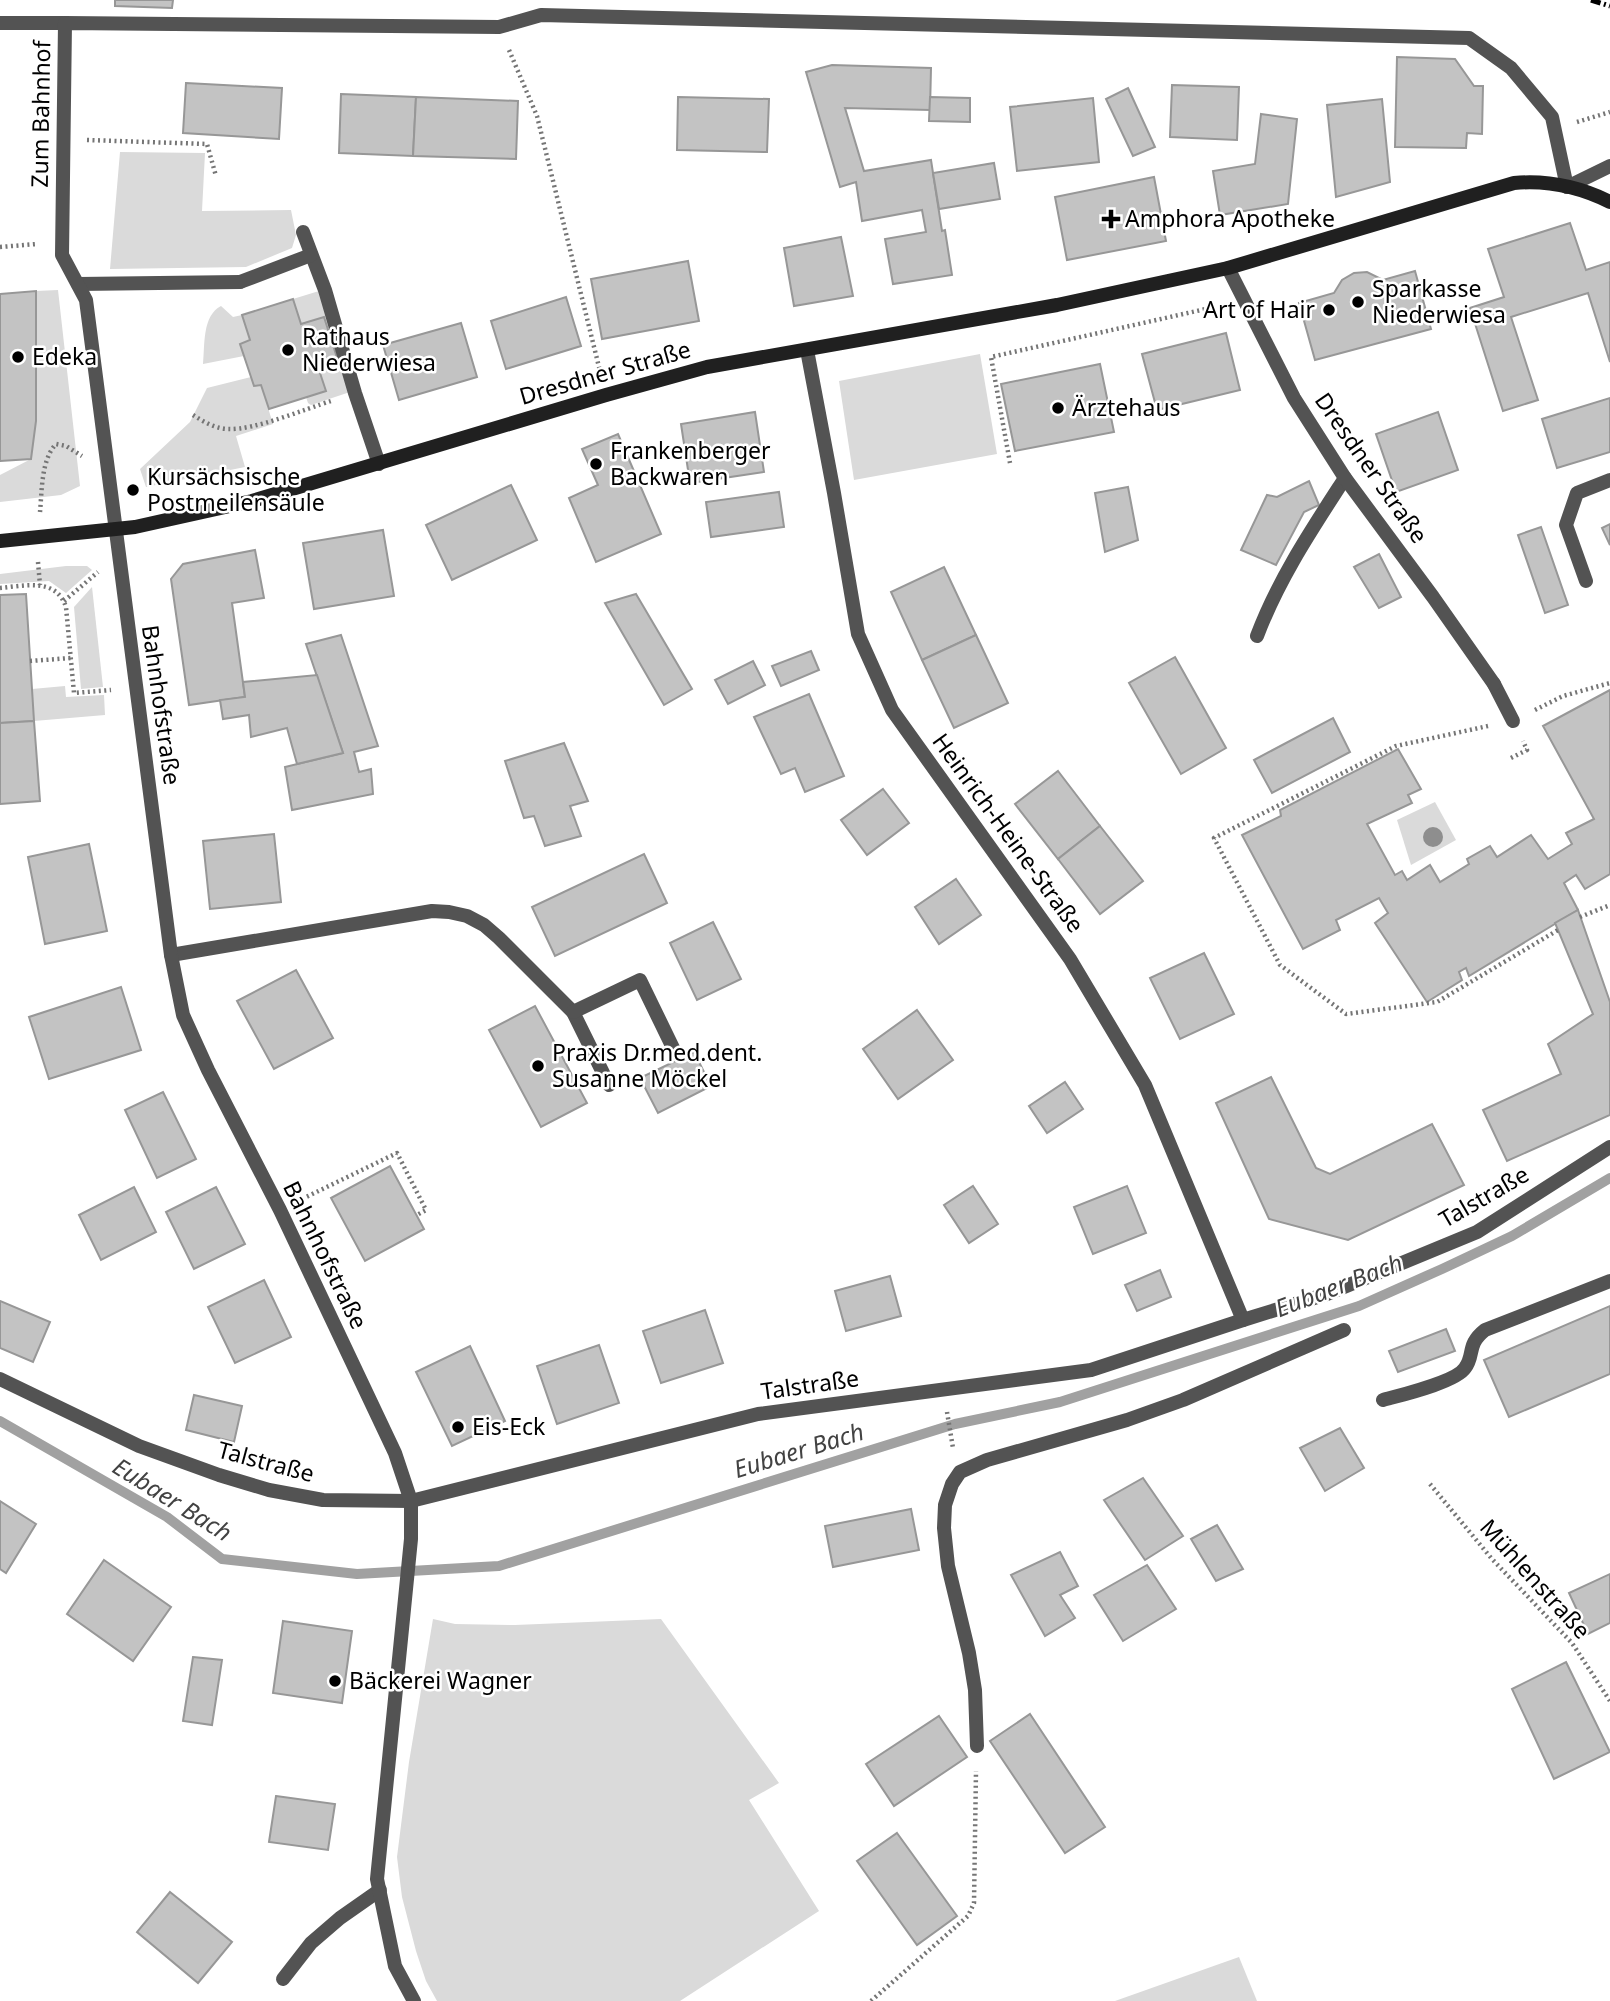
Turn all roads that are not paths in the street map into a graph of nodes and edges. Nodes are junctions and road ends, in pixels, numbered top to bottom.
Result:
1 (0, 23) edge
2 (65, 23) junction
3 (1610, 166) edge
4 (1567, 187) junction
5 (1610, 202) edge
6 (303, 232) dead end
7 (311, 255) junction
8 (1228, 268) junction
9 (78, 284) junction
10 (807, 350) junction
11 (379, 464) junction
12 (1345, 478) junction
13 (1610, 480) edge
14 (116, 530) junction
15 (0, 541) edge
16 (1586, 581) dead end
17 (1257, 636) dead end
18 (1513, 721) road end
19 (171, 955) junction
20 (573, 1013) junction
21 (674, 1050) dead end
22 (609, 1085) dead end
23 (1610, 1147) edge
24 (1610, 1281) edge
25 (1242, 1320) junction
26 (1344, 1330) dead end
27 (0, 1379) edge
28 (1384, 1400) dead end
29 (411, 1501) junction
30 (977, 1746) road end
31 (380, 1890) junction
32 (283, 1979) dead end
33 (414, 2001) edge

1 - 2 street
2 - 4 street, Zum Bahnhof
2 - 9 street, Zum Bahnhof
3 - 4 street
4 - 5 street, Dresdner Straße
4 - 8 street, Dresdner Straße
6 - 7 street
7 - 9 street
7 - 11 street
8 - 10 street, Dresdner Straße
8 - 12 street, Dresdner Straße
9 - 14 street, Zum Bahnhof
10 - 11 street, Dresdner Straße
10 - 25 street, Heinrich-Heine-Straße
11 - 14 street, Dresdner Straße
12 - 17 street
12 - 18 street, Dresdner Straße
13 - 16 street
14 - 15 street, Dresdner Straße
14 - 19 street, Bahnhofstraße
19 - 20 street
19 - 29 street, Bahnhofstraße
20 - 21 street
20 - 22 street
23 - 25 street, Talstraße
24 - 28 street
25 - 29 street, Talstraße
26 - 30 street
27 - 29 street, Talstraße
29 - 31 street, Bahnhofstraße
31 - 32 street
31 - 33 street, Bahnhofstraße

